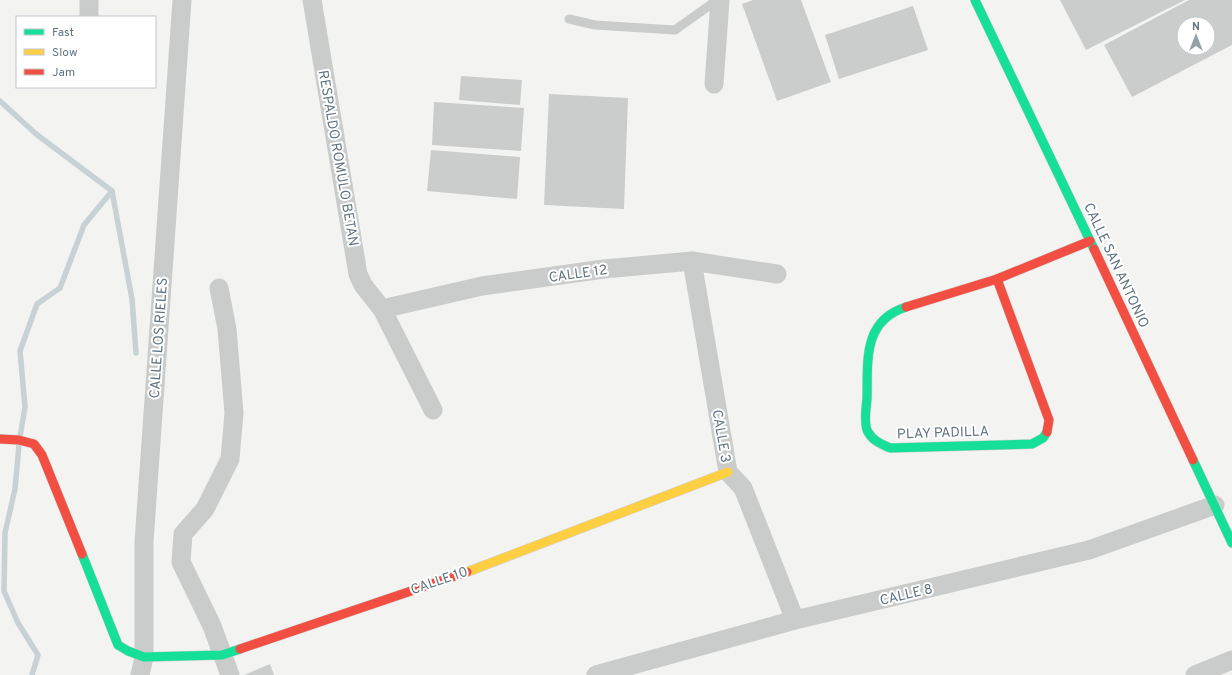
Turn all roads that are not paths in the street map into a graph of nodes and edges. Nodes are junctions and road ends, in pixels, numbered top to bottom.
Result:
1 (89, 0) edge
2 (182, 0) edge
3 (312, 0) edge
4 (718, 0) edge
5 (975, 0) edge
6 (90, 16) edge
7 (569, 19) dead end
8 (714, 84) dead end
9 (1090, 241) junction
10 (692, 261) junction
11 (777, 274) dead end
12 (997, 279) junction
13 (219, 288) dead end
14 (382, 310) junction
15 (433, 410) dead end
16 (0, 439) edge
17 (728, 472) junction
18 (1215, 505) junction
19 (1232, 543) edge
20 (794, 620) junction
21 (222, 655) junction
22 (1232, 660) edge
23 (142, 666) edge
24 (230, 675) edge
25 (596, 675) edge
26 (1195, 675) edge

1 - 6 street
2 - 23 street, CALLE LOS RIELES
3 - 14 street, RESPALDO ROMULO BETAN
4 - 7 lane
4 - 8 street
5 - 9 street, CALLE SAN ANTONIO
9 - 12 street, PLAY PADILLA
9 - 18 street, CALLE SAN ANTONIO
10 - 11 street, CALLE 12
10 - 14 street, CALLE 12
10 - 17 street, CALLE 3
12 - 12 street, PLAY PADILLA
13 - 21 street
14 - 15 street, RESPALDO ROMULO BETAN
16 - 23 street
17 - 20 street, CALLE 3
17 - 21 street, CALLE 10
18 - 19 street, CALLE SAN ANTONIO
18 - 20 street, CALLE 8
20 - 25 street, CALLE 8
21 - 23 street, CALLE 10
21 - 24 street
22 - 26 street

